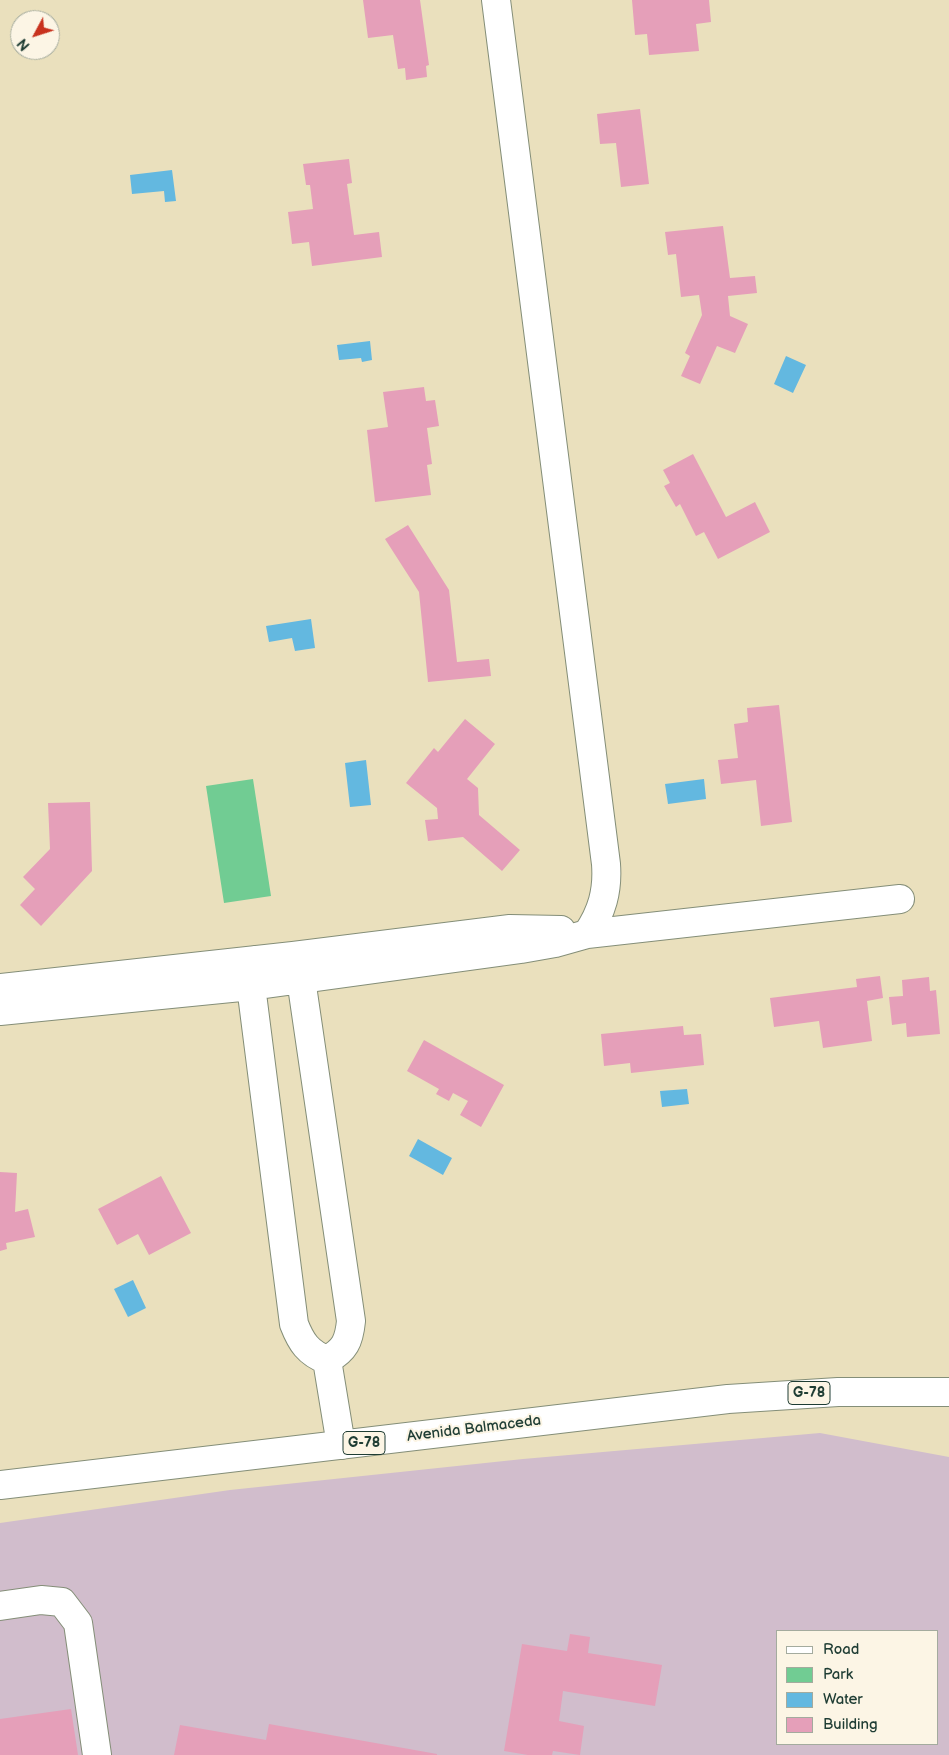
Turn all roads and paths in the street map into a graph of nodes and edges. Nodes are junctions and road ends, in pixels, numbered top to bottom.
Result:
1 (496, 0) edge
2 (900, 900) dead end
3 (587, 934) junction
4 (297, 967) junction
5 (252, 973) junction
6 (0, 988) edge
7 (41, 995) junction
8 (0, 1011) edge
9 (327, 1360) junction
10 (949, 1392) edge
11 (341, 1445) junction
12 (0, 1485) edge
13 (0, 1606) edge
14 (97, 1755) edge

1 - 3 street
2 - 3 street
3 - 4 street
4 - 5 street
4 - 9 street
5 - 7 street
5 - 9 street
6 - 7 street
7 - 8 street
9 - 11 street
10 - 11 street, Avenida Balmaceda / G-78
11 - 12 street, Avenida Balmaceda / G-78
13 - 14 street

